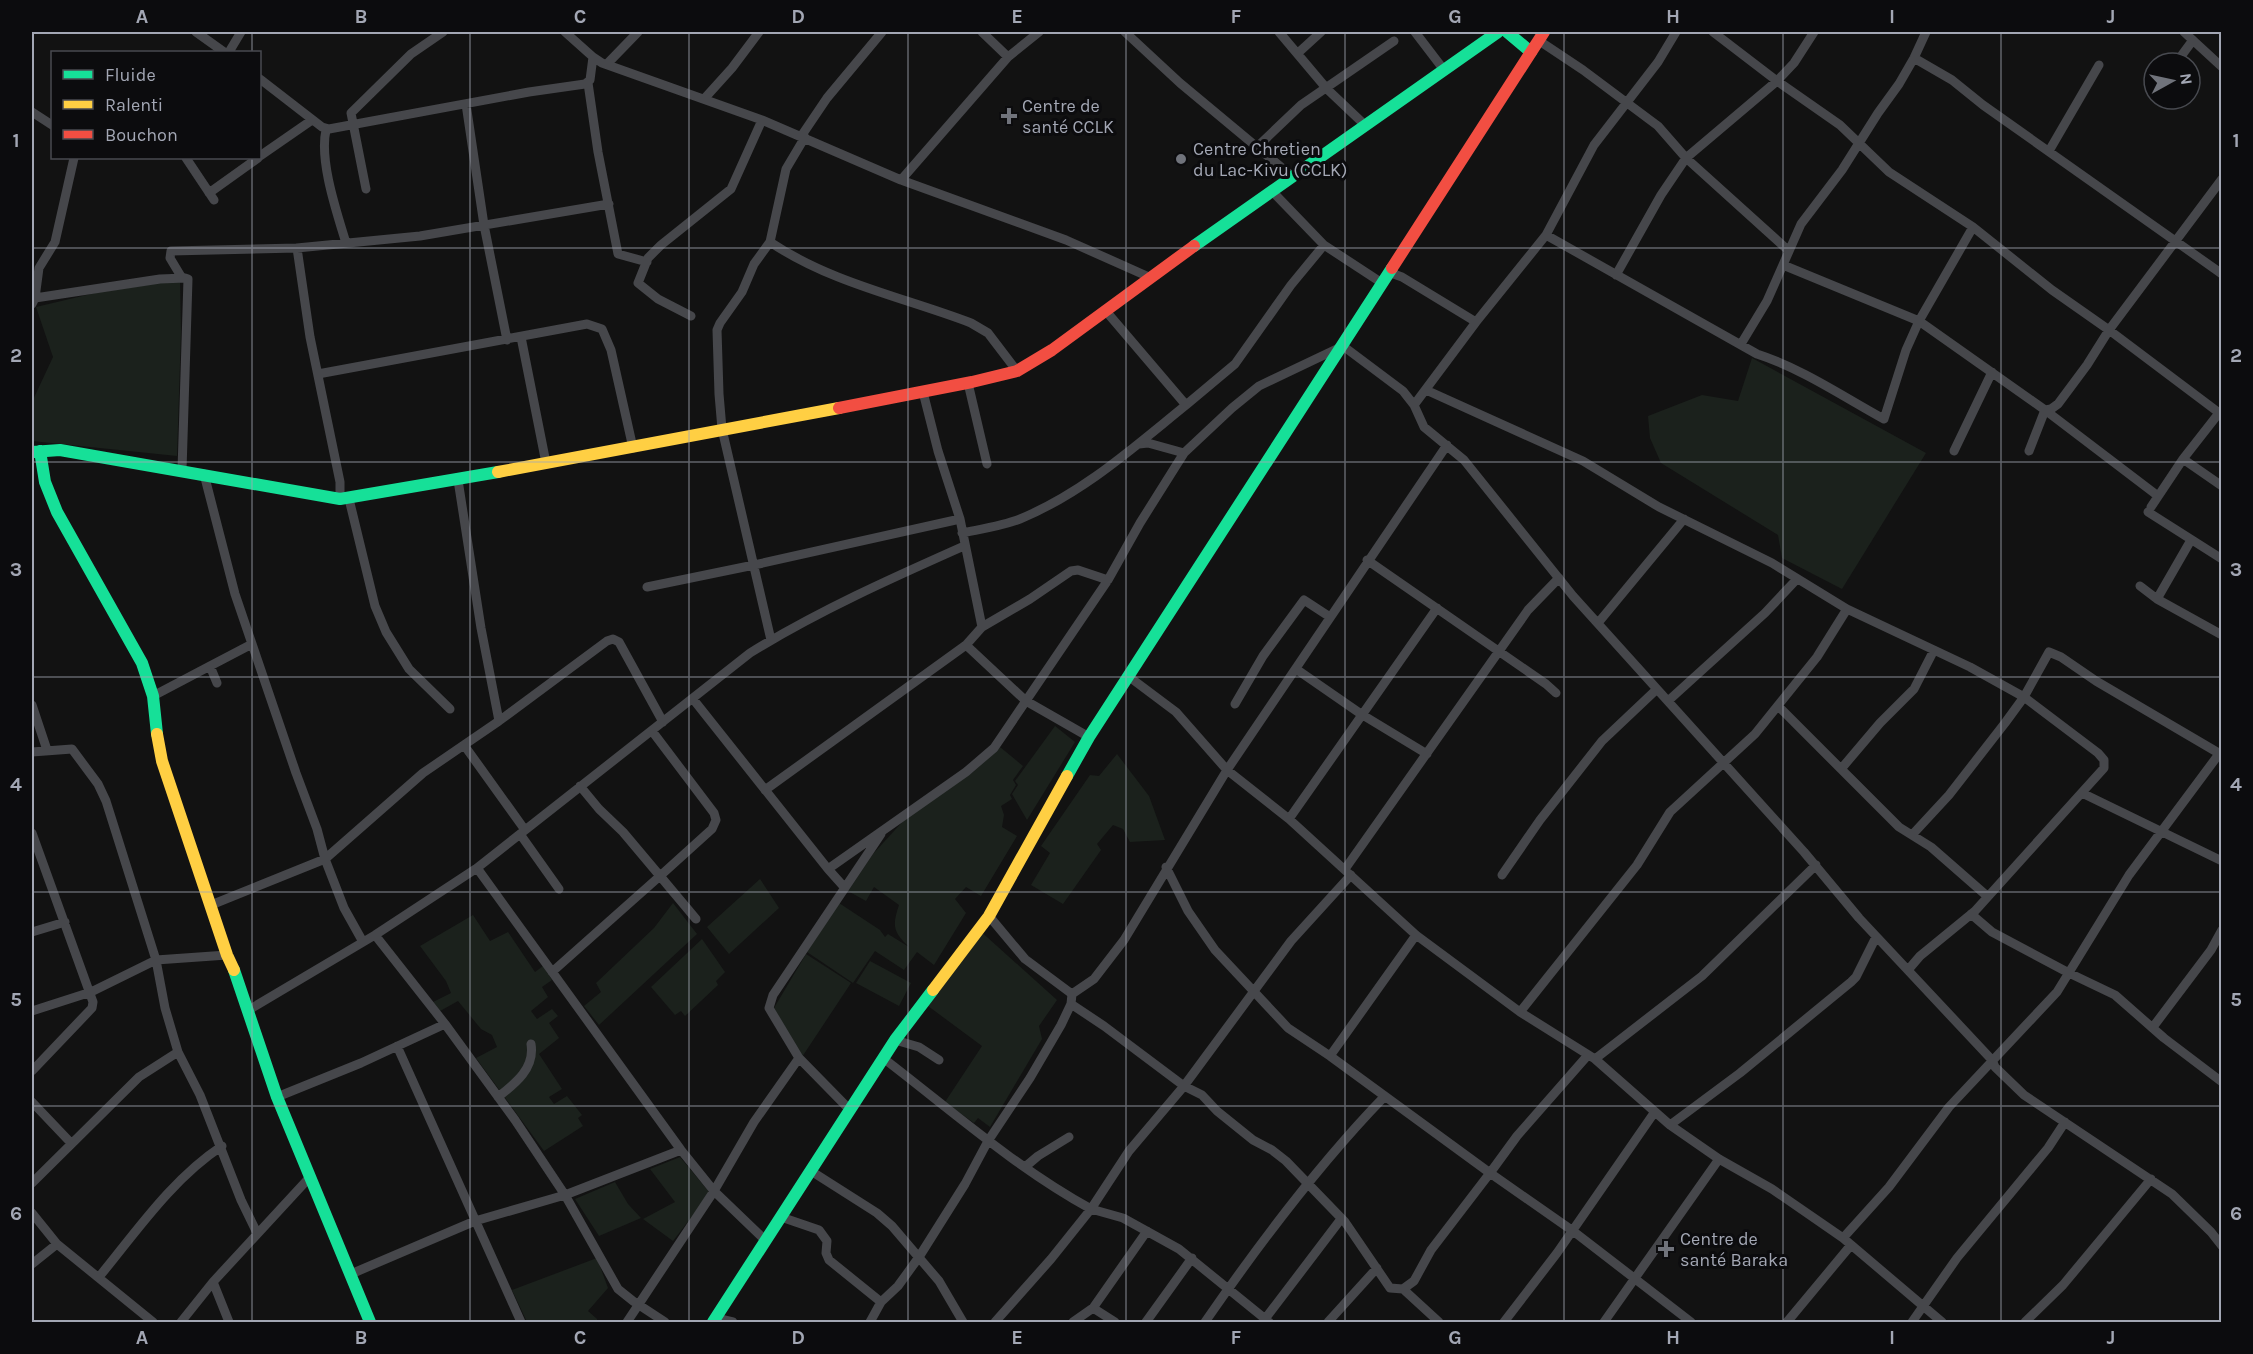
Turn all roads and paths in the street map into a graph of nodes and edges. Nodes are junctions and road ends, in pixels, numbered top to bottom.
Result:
1 (196, 32) edge
2 (241, 32) edge
3 (443, 32) edge
4 (565, 32) edge
5 (638, 32) edge
6 (759, 32) edge
7 (882, 32) edge
8 (982, 32) edge
9 (1039, 32) edge
10 (1125, 32) edge
11 (1279, 32) edge
12 (1321, 32) edge
13 (1414, 32) edge
14 (1498, 32) edge
15 (1507, 32) edge
16 (1676, 32) edge
17 (1713, 32) edge
18 (1814, 32) edge
19 (1926, 32) edge
20 (2190, 35) edge
21 (1541, 36) edge
22 (1394, 41) dead end
23 (223, 51) edge
24 (230, 51) edge
25 (2182, 51) edge
26 (1531, 52) junction
27 (1298, 53) junction
28 (592, 57) junction
29 (1008, 57) junction
30 (1914, 58) junction
31 (607, 64) junction
32 (2099, 65) dead end
33 (2222, 67) edge
34 (1444, 70) junction
35 (261, 80) edge
36 (1777, 81) junction
37 (588, 82) junction
38 (1327, 88) junction
39 (704, 99) junction
40 (1626, 102) junction
41 (466, 104) junction
42 (32, 112) edge
43 (312, 120) junction
44 (762, 120) junction
45 (51, 124) edge
46 (352, 124) junction
47 (1366, 126) junction
48 (326, 130) junction
49 (803, 136) junction
50 (1858, 142) junction
51 (1257, 147) junction
52 (2049, 151) junction
53 (261, 156) edge
54 (1686, 158) junction
55 (74, 159) edge
56 (187, 159) edge
57 (257, 159) edge
58 (1293, 177) junction
59 (2222, 179) edge
60 (901, 180) junction
61 (366, 189) dead end
62 (1272, 191) junction
63 (609, 204) junction
64 (484, 225) junction
65 (1973, 227) junction
66 (1546, 235) junction
67 (2174, 241) junction
68 (770, 242) junction
69 (346, 243) junction
70 (1323, 244) junction
71 (297, 248) junction
72 (1789, 251) junction
73 (647, 262) junction
74 (1783, 265) junction
75 (2222, 274) edge
76 (1616, 275) junction
77 (1149, 277) junction
78 (182, 278) junction
79 (1385, 278) junction
80 (33, 301) edge
81 (1105, 310) junction
82 (692, 316) dead end
83 (1919, 321) junction
84 (1476, 322) junction
85 (2109, 330) junction
86 (521, 337) junction
87 (507, 340) junction
88 (1741, 344) junction
89 (1343, 346) junction
90 (1017, 371) junction
91 (1992, 372) junction
92 (318, 374) junction
93 (968, 383) junction
94 (1426, 390) junction
95 (923, 392) junction
96 (1186, 405) junction
97 (1414, 405) junction
98 (2045, 410) junction
99 (2220, 414) edge
100 (722, 429) junction
101 (1139, 444) junction
102 (1447, 445) junction
103 (633, 448) junction
104 (1954, 450) dead end
105 (36, 451) edge
106 (2029, 451) dead end
107 (1184, 453) junction
108 (2183, 459) junction
109 (546, 463) junction
110 (987, 464) dead end
111 (182, 470) junction
112 (204, 474) junction
113 (458, 480) junction
114 (2222, 486) edge
115 (2158, 496) junction
116 (345, 499) junction
117 (960, 519) junction
118 (1684, 519) junction
119 (962, 533) junction
120 (2191, 540) junction
121 (964, 546) junction
122 (2222, 559) edge
123 (1368, 560) junction
124 (754, 565) junction
125 (1558, 578) junction
126 (1797, 579) junction
127 (1108, 580) junction
128 (2140, 586) dead end
129 (647, 587) dead end
130 (2157, 599) junction
131 (1437, 609) junction
132 (1847, 609) junction
133 (1330, 617) junction
134 (1598, 622) junction
135 (982, 627) junction
136 (2222, 635) edge
137 (771, 640) junction
138 (252, 644) junction
139 (966, 645) junction
140 (1934, 650) junction
141 (1498, 652) junction
142 (210, 666) junction
143 (1296, 669) junction
144 (1128, 676) junction
145 (217, 683) dead end
146 (1657, 689) junction
147 (1556, 693) dead end
148 (153, 696) junction
149 (2024, 696) junction
150 (693, 699) junction
151 (1026, 701) junction
152 (1668, 701) junction
153 (1234, 704) dead end
154 (32, 705) edge
155 (1779, 707) junction
156 (450, 710) dead end
157 (1361, 714) junction
158 (499, 721) junction
159 (663, 722) junction
160 (652, 731) junction
161 (1089, 737) junction
162 (464, 745) junction
163 (47, 750) junction
164 (32, 752) edge
165 (1427, 754) junction
166 (2220, 755) edge
167 (1723, 764) junction
168 (1841, 769) junction
169 (1227, 770) junction
170 (580, 786) junction
171 (765, 790) junction
172 (2082, 793) junction
173 (1289, 819) junction
174 (884, 830) junction
175 (522, 832) junction
176 (2160, 832) junction
177 (32, 833) edge
178 (1912, 835) junction
179 (325, 859) junction
180 (2222, 861) edge
181 (1815, 865) junction
182 (1166, 867) junction
183 (477, 868) junction
184 (828, 869) junction
185 (1348, 872) junction
186 (1502, 875) dead end
187 (660, 876) junction
188 (845, 888) junction
189 (559, 889) dead end
190 (1988, 896) junction
191 (212, 905) junction
192 (1971, 914) junction
193 (989, 916) junction
194 (696, 920) dead end
195 (65, 922) junction
196 (2222, 930) edge
197 (32, 932) edge
198 (375, 935) junction
199 (1416, 935) junction
200 (1876, 937) junction
201 (363, 942) junction
202 (227, 955) junction
203 (156, 960) junction
204 (1908, 970) junction
205 (552, 972) junction
206 (2069, 973) junction
207 (91, 992) junction
208 (1254, 993) junction
209 (1072, 994) junction
210 (1071, 1004) junction
211 (32, 1011) edge
212 (247, 1011) junction
213 (1520, 1012) junction
214 (445, 1024) junction
215 (2153, 1027) junction
216 (895, 1040) junction
217 (531, 1044) dead end
218 (398, 1046) junction
219 (178, 1052) junction
220 (1330, 1056) junction
221 (1592, 1057) junction
222 (799, 1058) junction
223 (883, 1058) junction
224 (939, 1060) dead end
225 (1992, 1060) junction
226 (32, 1071) edge
227 (2222, 1082) edge
228 (1184, 1086) junction
229 (277, 1096) junction
230 (498, 1097) junction
231 (1384, 1097) junction
232 (32, 1102) edge
233 (850, 1110) junction
234 (1654, 1113) junction
235 (2065, 1122) junction
236 (1671, 1125) junction
237 (1070, 1137) dead end
238 (988, 1141) junction
239 (71, 1143) junction
240 (222, 1146) junction
241 (681, 1150) junction
242 (1719, 1159) junction
243 (1025, 1167) junction
244 (810, 1171) junction
245 (1490, 1173) junction
246 (309, 1178) junction
247 (2151, 1179) junction
248 (32, 1183) edge
249 (1308, 1186) junction
250 (714, 1191) junction
251 (565, 1195) junction
252 (1091, 1209) junction
253 (32, 1213) edge
254 (781, 1217) junction
255 (1341, 1219) junction
256 (475, 1221) junction
257 (1147, 1231) junction
258 (1573, 1231) junction
259 (257, 1233) junction
260 (1843, 1238) junction
261 (766, 1241) junction
262 (57, 1244) junction
263 (1851, 1245) junction
264 (2222, 1246) edge
265 (919, 1257) junction
266 (1192, 1258) junction
267 (32, 1264) edge
268 (1377, 1268) junction
269 (351, 1274) junction
270 (99, 1277) junction
271 (1635, 1278) junction
272 (213, 1282) junction
273 (1403, 1289) junction
274 (1228, 1290) junction
275 (881, 1302) junction
276 (639, 1305) junction
277 (1923, 1307) junction
278 (1093, 1308) junction
279 (714, 1320) edge
280 (1267, 1321) edge
281 (1686, 1321) edge
282 (153, 1323) edge
283 (181, 1323) edge
284 (229, 1323) edge
285 (370, 1323) edge
286 (521, 1323) edge
287 (627, 1323) edge
288 (665, 1323) edge
289 (733, 1323) edge
290 (870, 1323) edge
291 (963, 1323) edge
292 (995, 1323) edge
293 (1073, 1323) edge
294 (1115, 1323) edge
295 (1146, 1323) edge
296 (1205, 1323) edge
297 (1328, 1323) edge
298 (1439, 1323) edge
299 (1504, 1323) edge
300 (1604, 1323) edge
301 (1787, 1323) edge
302 (1912, 1323) edge
303 (1942, 1323) edge
304 (2025, 1323) edge

1 - 23 street
2 - 24 street
3 - 46 street
4 - 28 street
5 - 31 street
6 - 39 street
7 - 49 street
8 - 29 street
9 - 29 street
10 - 51 street
11 - 27 street
12 - 27 street
13 - 34 street
14 - 34 main road
15 - 26 main road
16 - 40 street
17 - 36 street
18 - 36 street
19 - 30 street
20 - 25 street
20 - 33 street
21 - 26 main road
21 - 40 street
22 - 38 street
26 - 79 main road
27 - 38 street
28 - 31 street
28 - 37 street
29 - 60 street
30 - 50 street
30 - 52 street
31 - 39 street
32 - 52 street
34 - 47 main road
35 - 43 street
36 - 50 street
36 - 54 street
37 - 41 street
37 - 63 street
38 - 47 street
38 - 51 street
39 - 44 street
40 - 54 street
40 - 66 street
41 - 46 street
41 - 64 street
42 - 45 street
43 - 48 street
43 - 53 street
44 - 49 street
44 - 73 street
46 - 48 street
46 - 61 street
47 - 58 main road
48 - 69 street
49 - 60 street
49 - 68 street
50 - 65 street
50 - 72 street
51 - 58 street
52 - 67 street
54 - 72 street
54 - 76 street
55 - 80 street
56 - 57 street
58 - 62 main road
59 - 67 street
60 - 77 street
62 - 70 street
62 - 77 main road
63 - 64 street
63 - 73 street
64 - 69 street
64 - 87 street
65 - 83 street
65 - 85 street
66 - 76 street
66 - 84 street
67 - 75 street
67 - 85 street
68 - 90 street
68 - 100 street
69 - 71 street
70 - 79 street
70 - 96 street
71 - 78 street
71 - 92 street
72 - 74 street
73 - 82 street
74 - 83 street
74 - 88 street
76 - 88 street
77 - 81 main road
78 - 80 street
78 - 111 street
79 - 84 street
79 - 89 main road
81 - 90 main road
81 - 96 street
83 - 88 street
83 - 91 street
84 - 94 street
85 - 98 street
85 - 99 street
86 - 87 street
86 - 103 street
86 - 109 street
87 - 92 street
89 - 97 street
89 - 107 street
89 - 144 main road
90 - 93 main road
91 - 98 street
91 - 104 street
92 - 116 street
93 - 95 main road
93 - 110 street
94 - 97 street
94 - 118 street
95 - 100 main road
95 - 117 street
96 - 101 street
97 - 102 street
98 - 106 street
98 - 115 street
99 - 108 street
100 - 103 main road
100 - 124 street
101 - 107 street
101 - 119 street
102 - 123 street
102 - 125 street
103 - 109 main road
105 - 111 main road
105 - 148 main road
107 - 127 street
108 - 114 street
108 - 115 street
109 - 113 main road
111 - 112 main road
112 - 116 main road
112 - 138 street
113 - 116 main road
113 - 158 street
115 - 120 street
116 - 156 street
117 - 119 street
117 - 124 street
118 - 126 street
118 - 134 street
119 - 121 street
120 - 122 street
120 - 130 street
121 - 135 street
121 - 137 street
123 - 131 street
123 - 133 street
124 - 129 street
124 - 137 street
125 - 134 street
125 - 141 street
126 - 132 street
126 - 152 street
127 - 135 street
127 - 151 street
128 - 130 street
130 - 136 street
131 - 141 street
131 - 157 street
132 - 140 street
132 - 155 street
133 - 143 street
133 - 153 street
134 - 146 street
135 - 139 street
137 - 150 street
138 - 142 street
138 - 179 street
139 - 151 street
139 - 171 street
140 - 149 street
140 - 168 street
141 - 147 street
141 - 165 street
142 - 145 street
142 - 148 street
143 - 157 street
143 - 169 street
144 - 161 main road
144 - 169 street
146 - 152 street
146 - 186 street
148 - 191 main road
149 - 166 street
149 - 172 street
149 - 178 street
150 - 159 street
150 - 171 street
151 - 161 street
151 - 174 street
152 - 167 street
154 - 163 street
155 - 167 street
155 - 168 street
157 - 165 street
157 - 173 street
158 - 159 street
158 - 162 street
159 - 160 street
160 - 170 street
160 - 187 street
161 - 193 main road
162 - 175 street
162 - 179 street
163 - 164 street
163 - 203 street
165 - 185 street
166 - 176 street
167 - 181 street
167 - 213 street
168 - 178 street
169 - 173 street
169 - 182 street
170 - 175 street
170 - 187 street
171 - 184 street
172 - 176 street
172 - 190 street
173 - 185 street
174 - 184 street
174 - 188 street
175 - 183 street
175 - 189 street
176 - 180 street
176 - 206 street
177 - 195 street
178 - 190 street
179 - 191 street
179 - 201 street
181 - 200 street
181 - 221 street
182 - 208 street
182 - 209 street
183 - 198 street
183 - 205 street
184 - 188 street
185 - 199 street
185 - 208 street
187 - 194 street
187 - 205 street
188 - 222 street
190 - 192 street
191 - 202 main road
192 - 204 street
192 - 206 street
193 - 209 street
193 - 216 main road
195 - 197 street
195 - 207 street
196 - 215 street
198 - 201 street
198 - 214 street
199 - 213 street
199 - 220 street
200 - 204 street
200 - 236 street
201 - 212 street
202 - 203 street
202 - 212 main road
203 - 207 street
203 - 219 street
204 - 225 street
205 - 241 street
206 - 215 street
206 - 225 street
207 - 211 street
207 - 226 street
208 - 220 street
208 - 228 street
209 - 210 street
210 - 228 street
210 - 238 street
212 - 229 main road
213 - 221 street
214 - 218 street
214 - 230 street
215 - 227 street
216 - 223 main road
216 - 224 street
217 - 230 street
218 - 229 street
218 - 256 street
219 - 239 street
219 - 240 street
220 - 231 street
221 - 234 street
221 - 245 street
222 - 233 street
222 - 250 street
223 - 233 main road
223 - 238 street
225 - 235 street
225 - 260 street
228 - 249 street
228 - 252 street
229 - 246 main road
230 - 251 street
231 - 245 street
231 - 249 street
232 - 239 street
233 - 244 main road
234 - 236 street
234 - 258 street
235 - 247 street
235 - 277 street
236 - 242 street
237 - 243 street
238 - 243 street
238 - 265 street
239 - 248 street
240 - 259 street
240 - 270 street
241 - 250 street
241 - 251 street
242 - 260 street
242 - 271 street
243 - 252 street
244 - 254 main road
244 - 265 street
245 - 258 street
245 - 273 street
246 - 259 street
246 - 269 main road
247 - 264 street
247 - 304 street
249 - 255 street
249 - 274 street
250 - 261 street
250 - 276 street
251 - 256 street
251 - 276 street
252 - 257 street
252 - 292 street
253 - 262 street
254 - 261 main road
254 - 275 street
255 - 268 street
255 - 280 street
256 - 269 street
256 - 286 street
257 - 266 street
257 - 278 street
258 - 271 street
258 - 299 street
259 - 272 street
260 - 263 street
261 - 279 main road
262 - 267 street
262 - 270 street
263 - 277 street
263 - 301 street
265 - 275 street
265 - 291 street
266 - 274 street
266 - 295 street
268 - 273 street
268 - 297 street
269 - 285 main road
270 - 282 street
271 - 281 street
271 - 300 street
272 - 283 street
272 - 284 street
273 - 298 street
274 - 280 street
274 - 296 street
275 - 290 street
276 - 287 street
276 - 288 street
277 - 302 street
277 - 303 street
278 - 293 street
278 - 294 street
279 - 289 street

